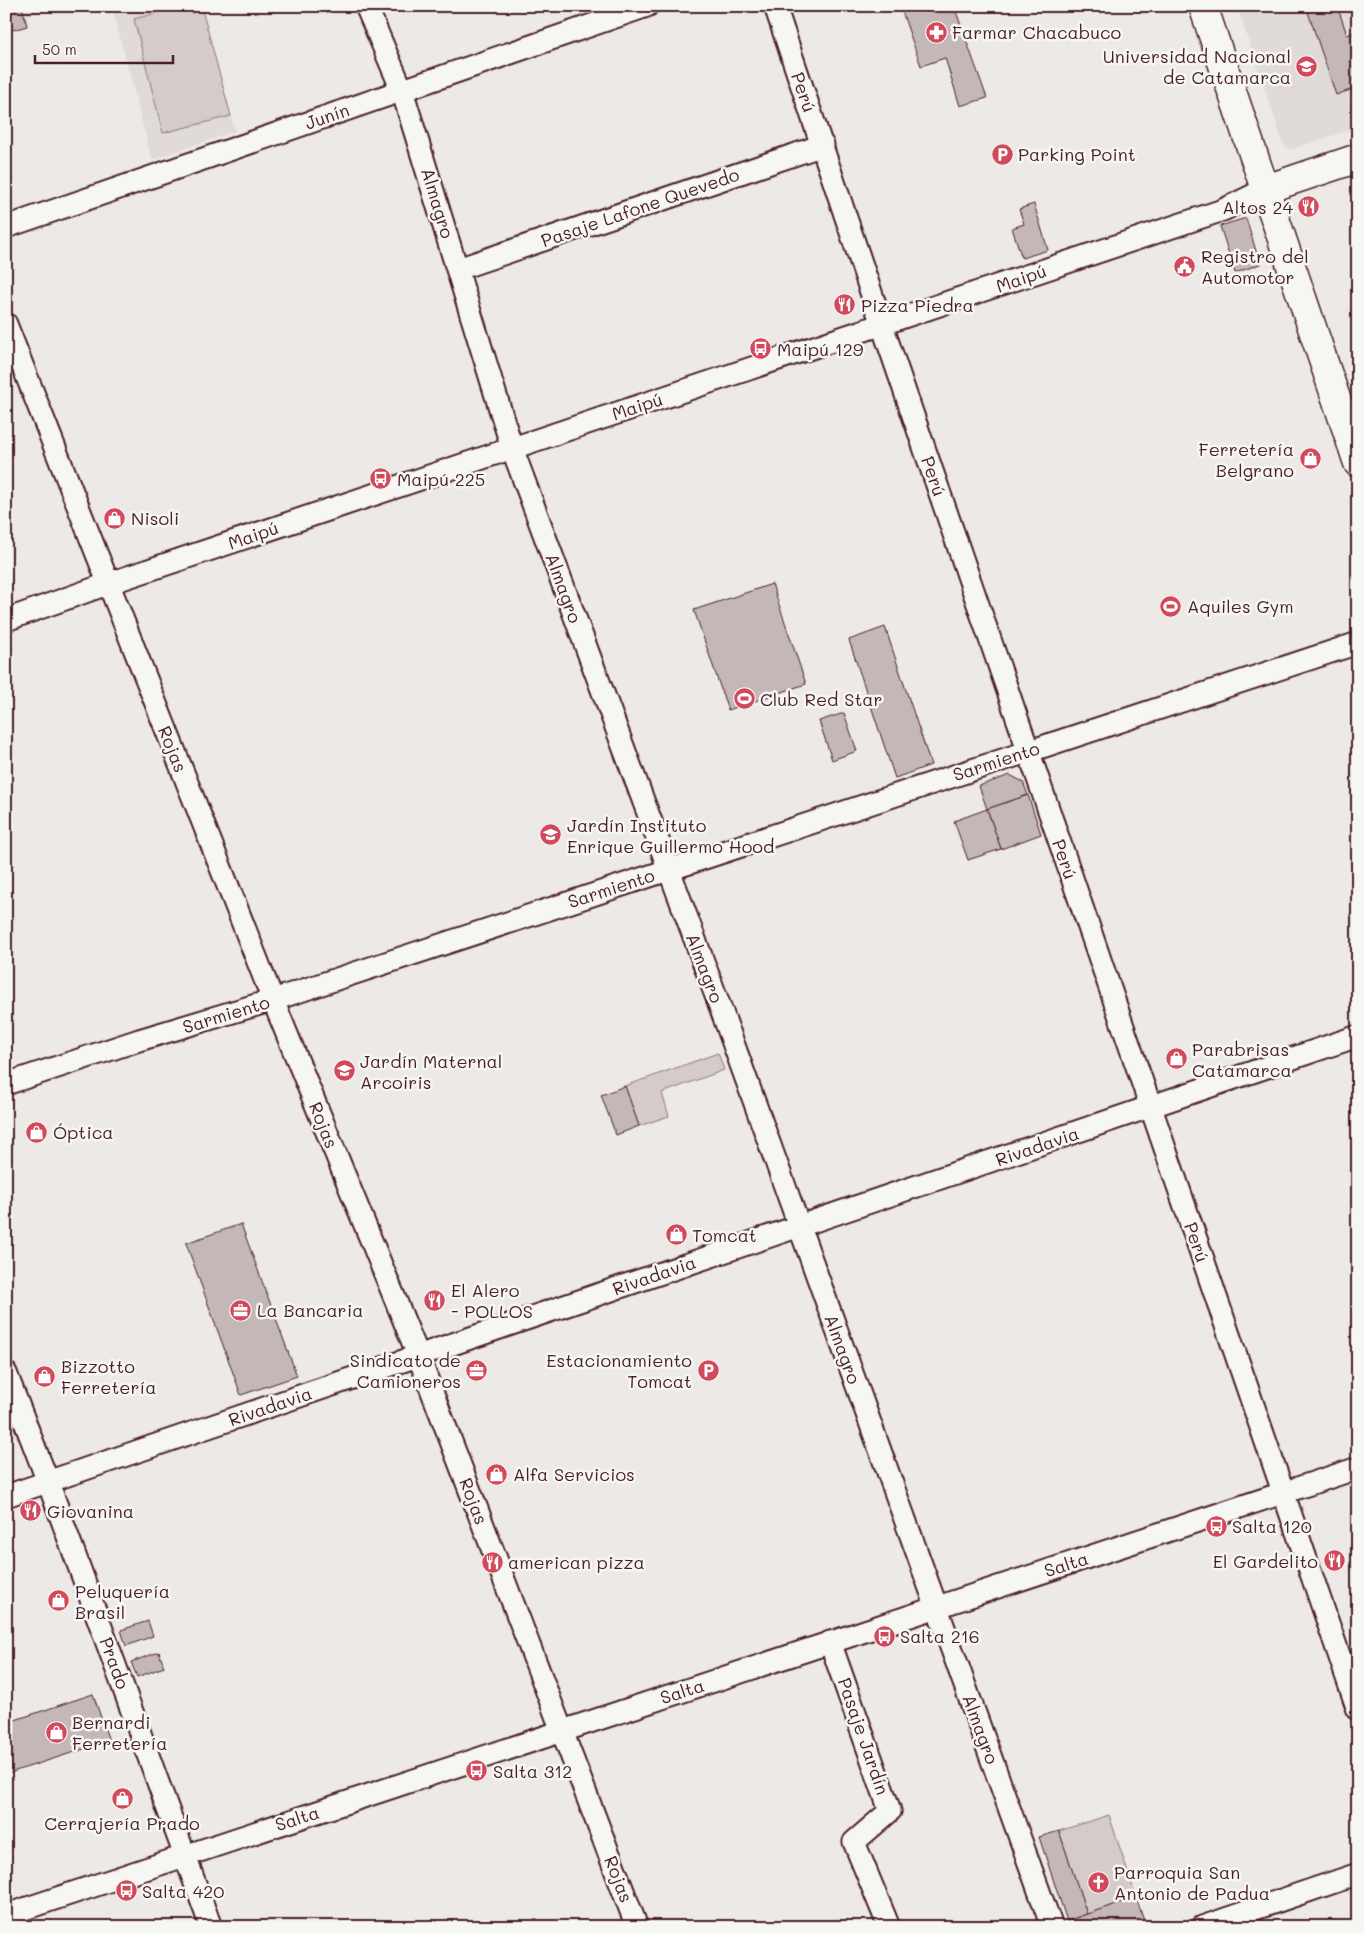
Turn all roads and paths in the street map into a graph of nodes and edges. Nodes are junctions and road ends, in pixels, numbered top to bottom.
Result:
1 (366, 6) edge
2 (647, 6) edge
3 (776, 6) edge
4 (1203, 6) edge
5 (402, 90) junction
6 (822, 146) junction
7 (1358, 158) edge
8 (1266, 189) junction
9 (6, 227) edge
10 (458, 270) junction
11 (6, 324) edge
12 (882, 325) junction
13 (512, 448) junction
14 (1358, 463) edge
15 (107, 584) junction
16 (6, 620) edge
17 (1358, 643) edge
18 (1028, 750) junction
19 (668, 869) junction
20 (272, 1000) junction
21 (1358, 1036) edge
22 (6, 1084) edge
23 (1152, 1107) junction
24 (798, 1226) junction
25 (418, 1355) junction
26 (6, 1373) edge
27 (1358, 1468) edge
28 (48, 1482) junction
29 (1283, 1493) junction
30 (6, 1496) edge
31 (937, 1606) junction
32 (830, 1642) junction
33 (1358, 1710) edge
34 (562, 1731) junction
35 (184, 1855) junction
36 (1358, 1874) edge
37 (6, 1915) edge
38 (212, 1927) edge
39 (637, 1927) edge
40 (889, 1927) edge
41 (1052, 1927) edge
42 (1202, 1927) edge

1 - 5 street, Almagro
2 - 5 street, Junín
3 - 6 street, Perú
4 - 8 main road
5 - 9 street, Junín
5 - 10 street, Almagro
6 - 10 street, Pasaje Lafone Quevedo
6 - 12 street, Perú
7 - 8 main road
8 - 12 street, Maipú
8 - 14 main road
10 - 13 street, Almagro
11 - 15 street, Rojas
12 - 13 street, Maipú
12 - 18 street, Perú
13 - 15 street, Maipú
13 - 19 street, Almagro
15 - 16 street, Maipú
15 - 20 street, Rojas
17 - 18 street, Sarmiento
18 - 19 street, Sarmiento
18 - 23 street, Perú
19 - 20 street, Sarmiento
19 - 24 street, Almagro
20 - 22 street, Sarmiento
20 - 25 street, Rojas
21 - 23 street, Rivadavia
23 - 24 street, Rivadavia
23 - 29 street, Perú
24 - 25 street, Rivadavia
24 - 31 street, Almagro
25 - 28 street, Rivadavia
25 - 34 street, Rojas
26 - 28 street, Prado
27 - 29 street, Salta
28 - 30 street, Rivadavia
28 - 35 street, Prado
29 - 31 street, Salta
29 - 33 street, Perú
31 - 32 street, Salta
31 - 41 street, Almagro
32 - 34 street, Salta
32 - 40 street, Pasaje Jardín
34 - 35 street, Salta
34 - 39 street, Rojas
35 - 37 street, Salta
35 - 38 street, Prado
36 - 42 street

